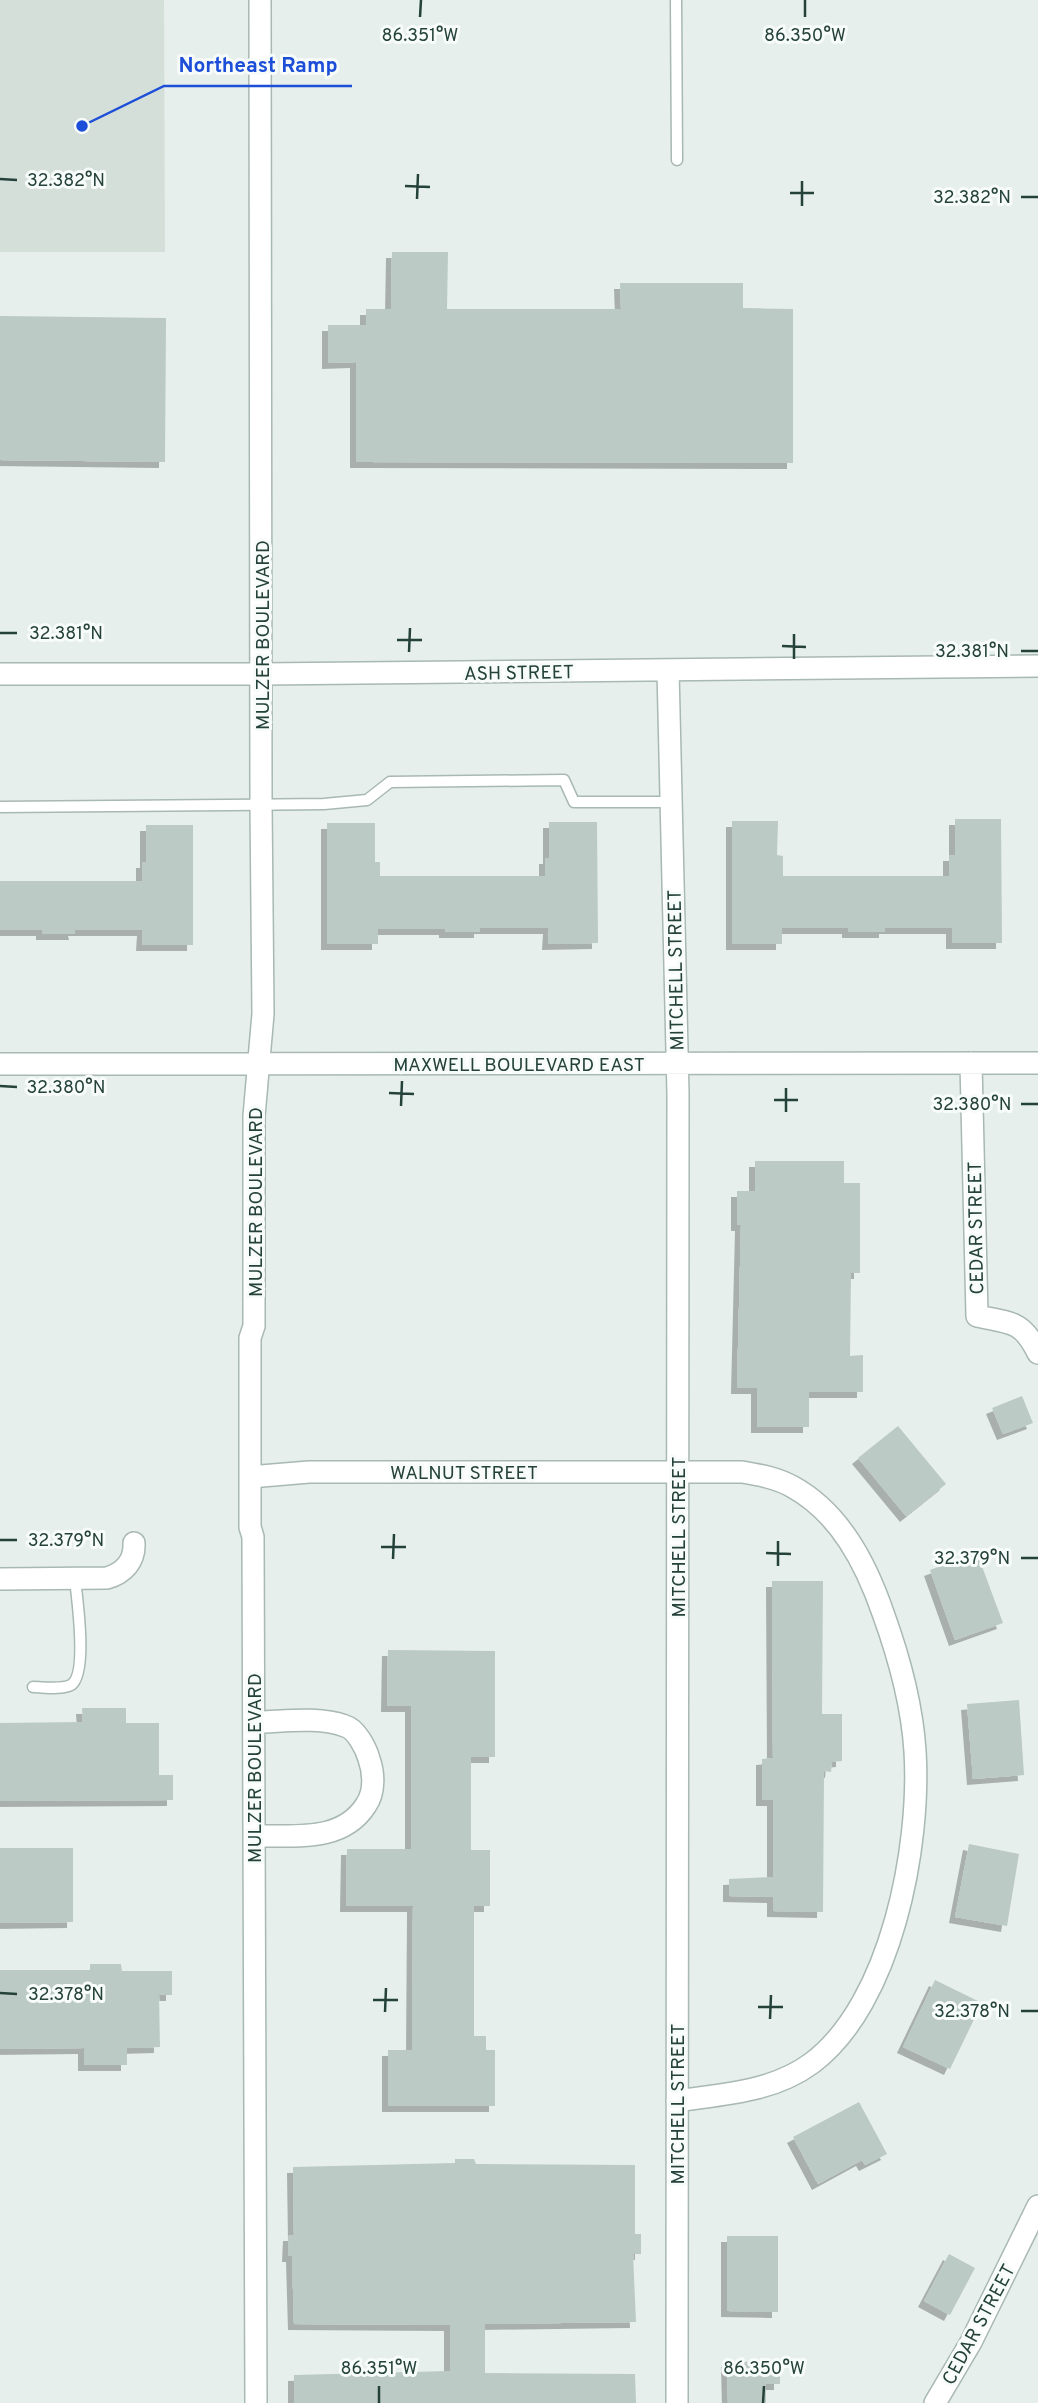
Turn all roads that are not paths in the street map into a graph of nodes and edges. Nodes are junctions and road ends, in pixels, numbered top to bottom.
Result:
1 (260, 0) edge
2 (676, 0) edge
3 (677, 160) dead end
4 (1038, 666) edge
5 (668, 670) junction
6 (0, 674) edge
7 (262, 674) junction
8 (671, 802) junction
9 (261, 804) junction
10 (0, 807) edge
11 (971, 1063) junction
12 (1038, 1063) edge
13 (0, 1064) edge
14 (258, 1064) junction
15 (677, 1065) junction
16 (1038, 1353) edge
17 (678, 1471) junction
18 (250, 1477) junction
19 (134, 1543) dead end
20 (0, 1579) edge
21 (75, 1579) junction
22 (33, 1687) dead end
23 (254, 1722) junction
24 (254, 1836) junction
25 (677, 2101) junction
26 (1038, 2206) edge
27 (256, 2403) edge
28 (677, 2403) edge
29 (934, 2403) edge

1 - 7 street, MULZER BOULEVARD
2 - 3 lane
4 - 5 street, ASH STREET
5 - 7 street, ASH STREET
5 - 8 street, MITCHELL STREET
6 - 7 street, ASH STREET
7 - 9 street, MULZER BOULEVARD
8 - 9 lane
8 - 15 street, MITCHELL STREET
9 - 10 lane
9 - 14 street, MULZER BOULEVARD
11 - 12 street, MAXWELL BOULEVARD EAST
11 - 15 street, MAXWELL BOULEVARD EAST
11 - 16 street, CEDAR STREET
13 - 14 street, MAXWELL BOULEVARD EAST
14 - 15 street, MAXWELL BOULEVARD EAST
14 - 18 street, MULZER BOULEVARD
15 - 17 street, MITCHELL STREET
17 - 18 street, WALNUT STREET
17 - 25 street, MITCHELL STREET
17 - 25 street, WALNUT STREET
18 - 23 street, MULZER BOULEVARD
19 - 21 street
20 - 21 street
21 - 22 lane
23 - 24 street, MULZER BOULEVARD
23 - 24 street
24 - 27 street, MULZER BOULEVARD
25 - 28 street, MITCHELL STREET
26 - 29 street, CEDAR STREET

